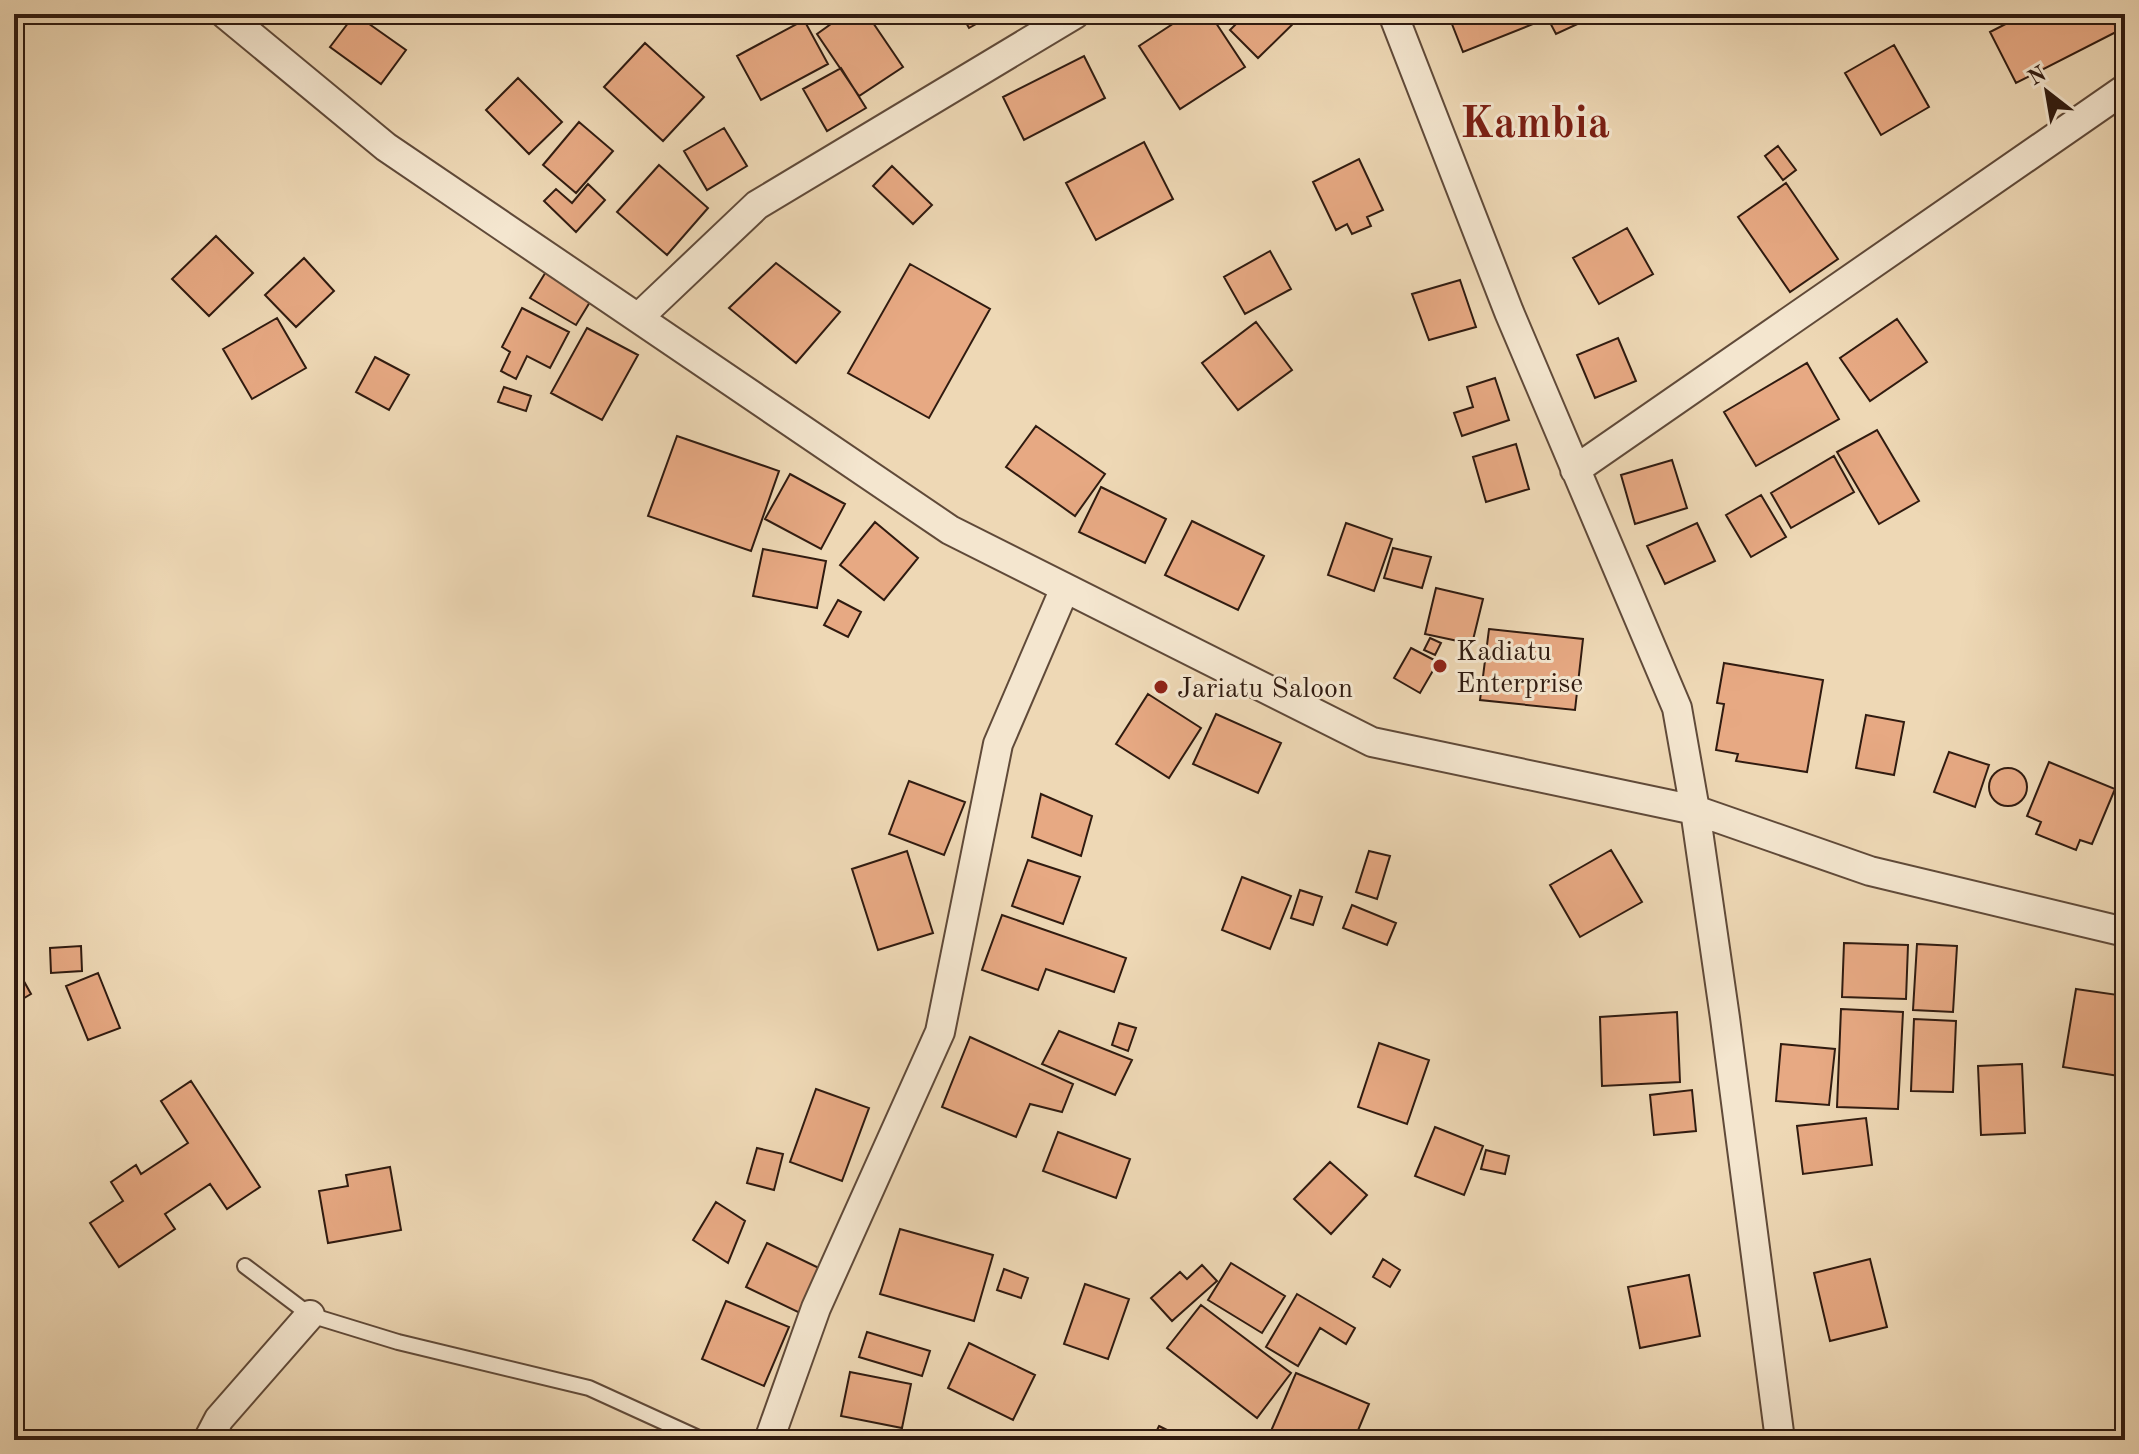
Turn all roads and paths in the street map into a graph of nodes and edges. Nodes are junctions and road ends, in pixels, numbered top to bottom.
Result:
1 (225, 14) edge
2 (1075, 14) edge
3 (1393, 14) edge
4 (2125, 89) edge
5 (638, 318) junction
6 (1575, 470) junction
7 (1065, 588) junction
8 (1695, 810) junction
9 (2125, 932) edge
10 (245, 1266) dead end
11 (310, 1315) junction
12 (208, 1440) edge
13 (703, 1440) edge
14 (769, 1440) edge
15 (1780, 1440) edge

1 - 5 street
2 - 5 street
3 - 6 street
4 - 6 street
5 - 7 street
6 - 8 street
7 - 8 street
7 - 14 street
8 - 9 street
8 - 15 street
10 - 11 lane
11 - 12 street
11 - 13 lane

